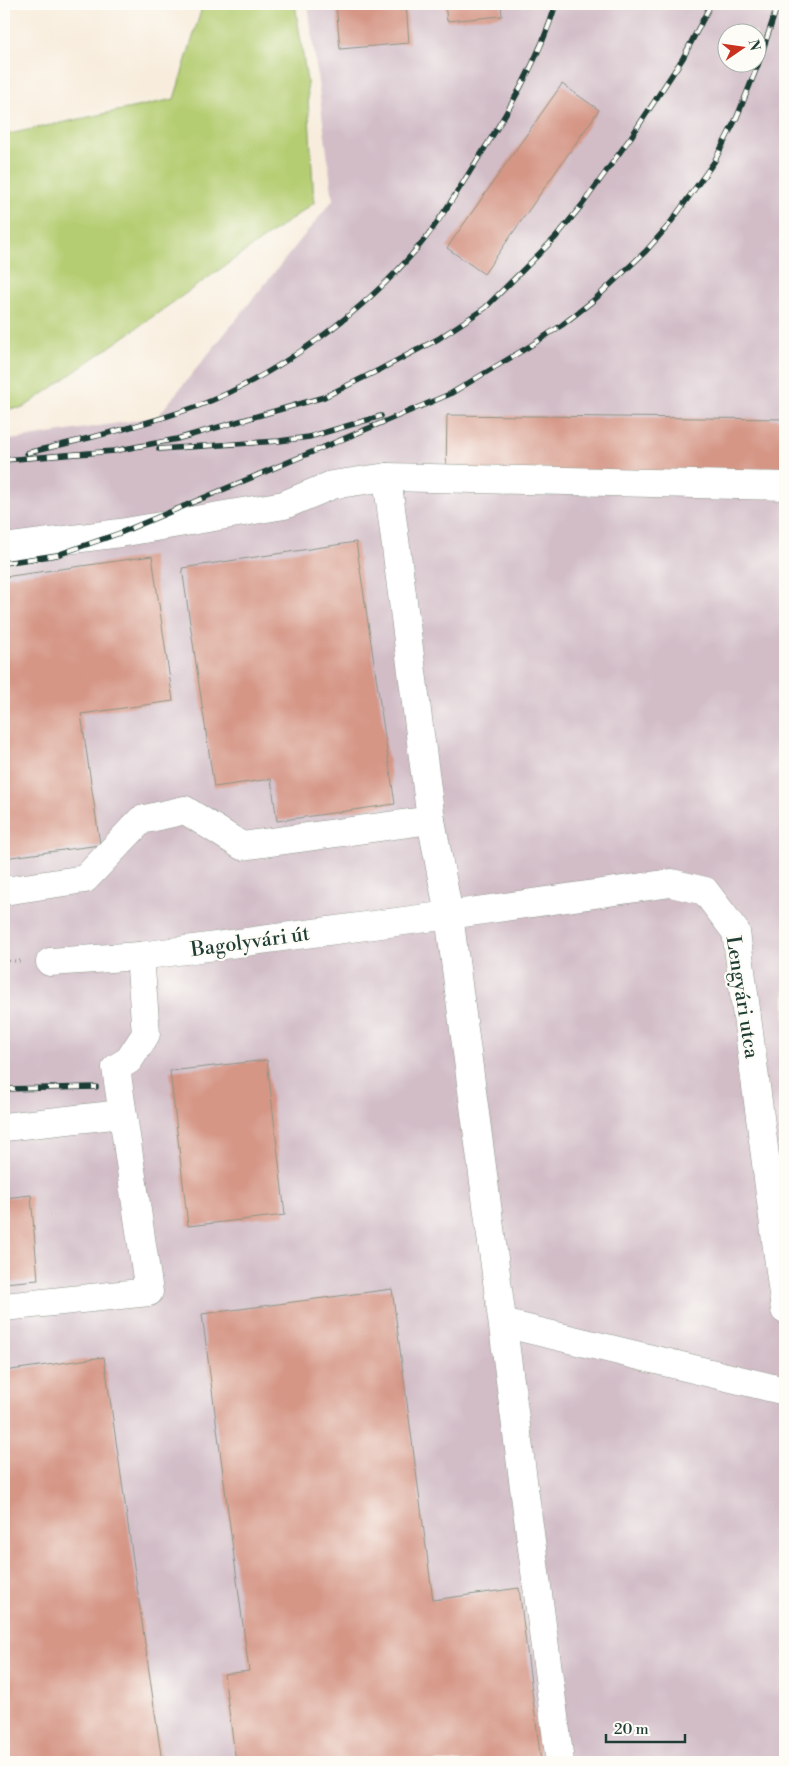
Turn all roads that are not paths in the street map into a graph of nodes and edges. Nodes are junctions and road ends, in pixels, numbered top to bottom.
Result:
1 (387, 477) junction
2 (785, 486) edge
3 (4, 548) edge
4 (431, 820) junction
5 (4, 891) edge
6 (449, 915) junction
7 (140, 956) junction
8 (50, 962) dead end
9 (122, 1114) junction
10 (4, 1127) edge
11 (4, 1307) edge
12 (785, 1310) edge
13 (503, 1323) junction
14 (785, 1390) edge
15 (560, 1762) edge

1 - 2 street
1 - 3 street
1 - 4 street
4 - 5 street
4 - 6 street
6 - 7 street, Bagolyvári út
6 - 12 street, Lengyári utca
6 - 13 street
7 - 8 street, Bagolyvári út
7 - 9 street
9 - 10 street
9 - 11 street
13 - 14 street
13 - 15 street

